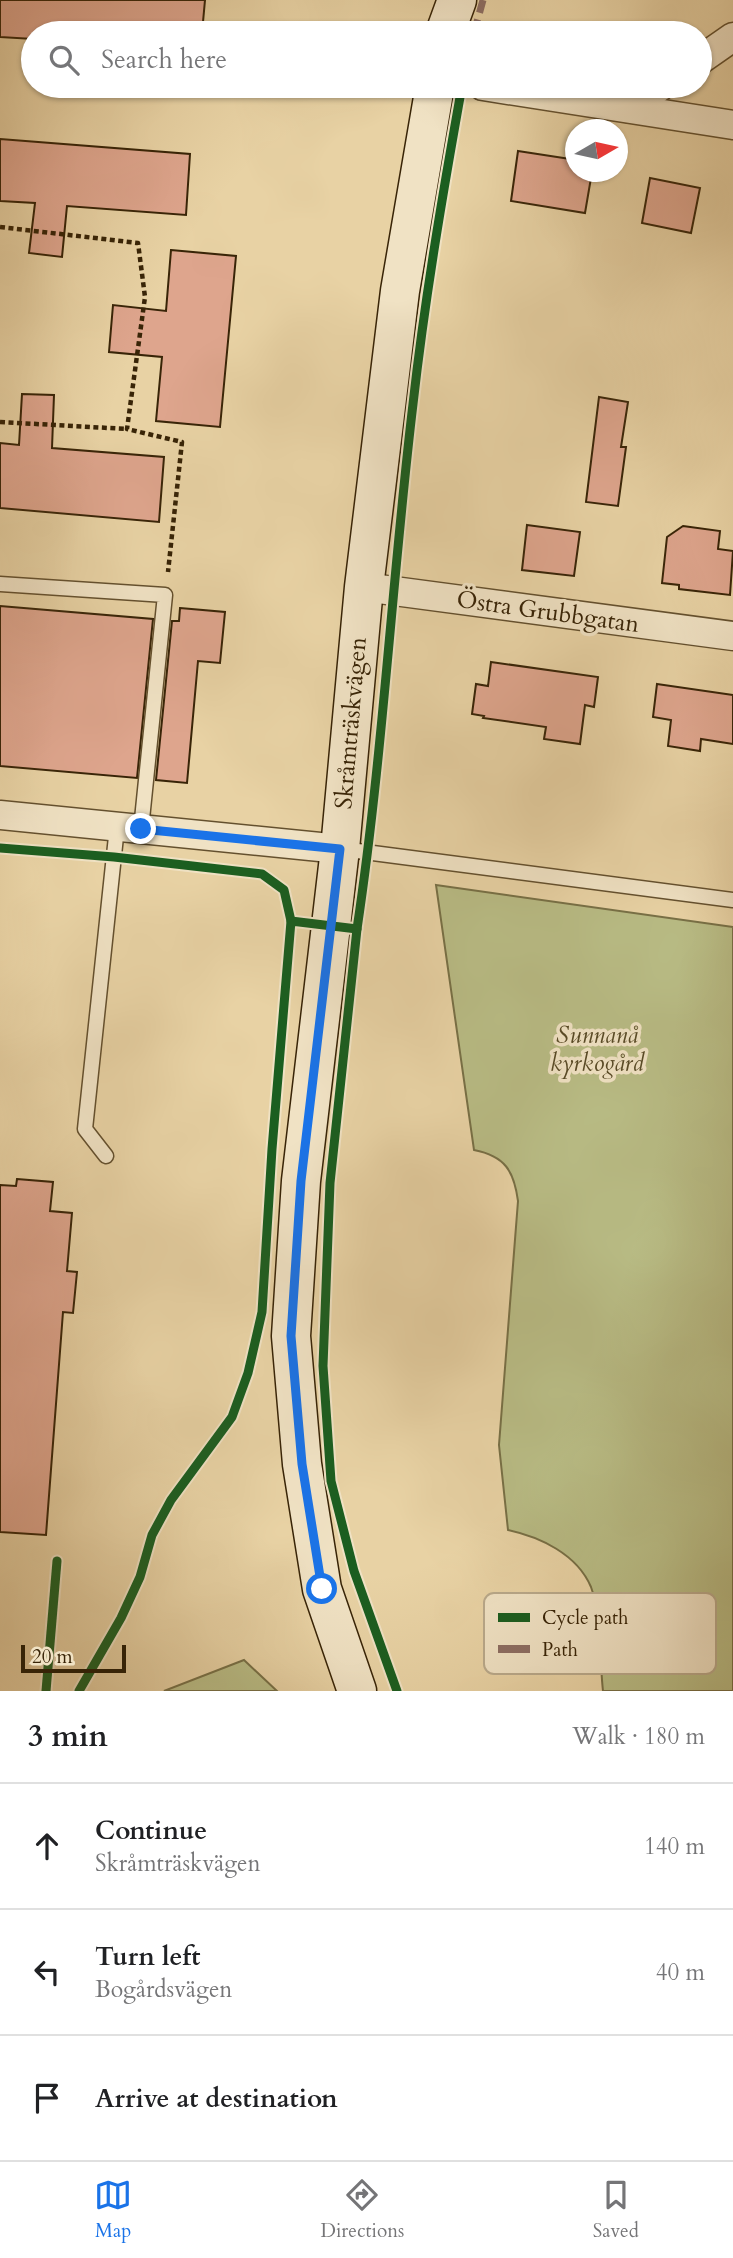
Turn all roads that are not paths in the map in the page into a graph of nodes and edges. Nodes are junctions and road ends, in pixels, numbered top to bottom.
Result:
1 (457, 0) edge
2 (449, 21) edge
3 (733, 37) edge
4 (712, 52) edge
5 (433, 98) edge
6 (562, 98) edge
7 (643, 98) edge
8 (628, 108) junction
9 (733, 125) edge
10 (0, 584) edge
11 (364, 587) junction
12 (733, 636) edge
13 (0, 815) edge
14 (129, 828) junction
15 (340, 849) junction
16 (733, 900) edge
17 (106, 1156) dead end
18 (356, 1691) edge

1 - 2 main road
3 - 4 street
5 - 11 main road, Skråmträskvägen
6 - 8 street
7 - 8 street
8 - 9 street
10 - 14 lane
11 - 12 street, Östra Grubbgatan
11 - 15 main road, Skråmträskvägen
13 - 14 street
14 - 15 street
14 - 17 lane
15 - 16 lane
15 - 18 main road, Skråmträskvägen

